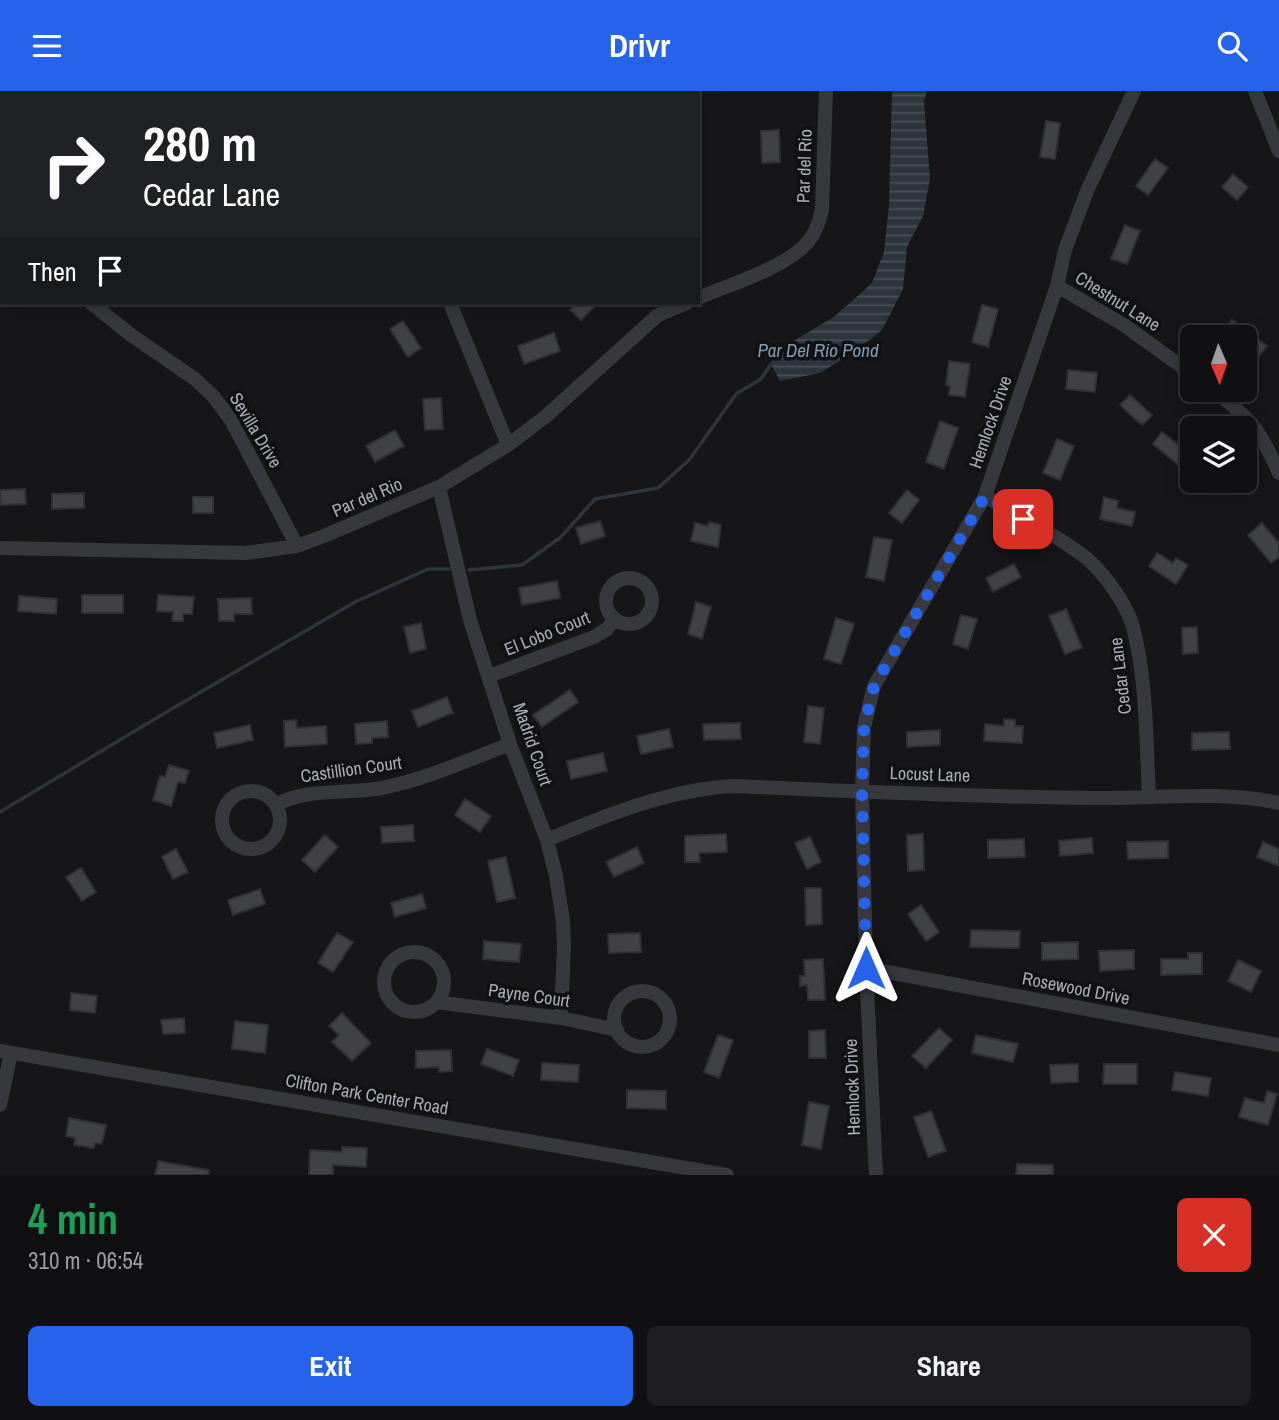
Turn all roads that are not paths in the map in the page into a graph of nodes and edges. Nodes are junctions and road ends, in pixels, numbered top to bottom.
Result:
1 (826, 91) edge
2 (1134, 91) edge
3 (1255, 91) edge
4 (1279, 151) edge
5 (1057, 286) junction
6 (700, 297) edge
7 (94, 305) edge
8 (451, 305) edge
9 (677, 305) edge
10 (656, 309) edge
11 (1180, 365) edge
12 (1230, 403) edge
13 (508, 445) junction
14 (1279, 473) edge
15 (439, 487) junction
16 (985, 496) junction
17 (297, 546) junction
18 (0, 548) edge
19 (614, 619) dead end
20 (489, 676) junction
21 (510, 744) junction
22 (862, 791) junction
23 (1149, 797) junction
24 (1279, 803) edge
25 (276, 804) junction
26 (547, 839) junction
27 (866, 968) junction
28 (436, 1002) junction
29 (561, 1018) junction
30 (617, 1030) dead end
31 (1279, 1045) edge
32 (5, 1052) edge
33 (0, 1105) edge
34 (727, 1175) edge
35 (876, 1175) edge

1 - 6 street, Par del Rio
2 - 5 street, Hemlock Drive
3 - 4 street
5 - 11 street, Chestnut Lane
5 - 16 street, Hemlock Drive
7 - 17 street, Sevilla Drive
8 - 13 street
9 - 10 street, Par del Rio
10 - 13 street, Par del Rio
12 - 14 street
13 - 15 street, Par del Rio
15 - 17 street, Par del Rio
15 - 20 street, Madrid Court
16 - 22 street, Hemlock Drive
16 - 23 street, Cedar Lane
17 - 18 street, Par del Rio
19 - 20 street, El Lobo Court
20 - 21 street, Madrid Court
21 - 25 street, Castillion Court
21 - 26 street, Madrid Court
22 - 23 street, Locust Lane
22 - 26 street, Locust Lane
22 - 27 street, Hemlock Drive
23 - 24 street, Locust Lane
25 - 25 street
26 - 29 street, Madrid Court
27 - 31 street, Rosewood Drive
27 - 35 street, Hemlock Drive
28 - 28 street, Payne Court
28 - 29 street, Payne Court
29 - 30 street, Payne Court
32 - 33 street
32 - 34 street, Clifton Park Center Road

